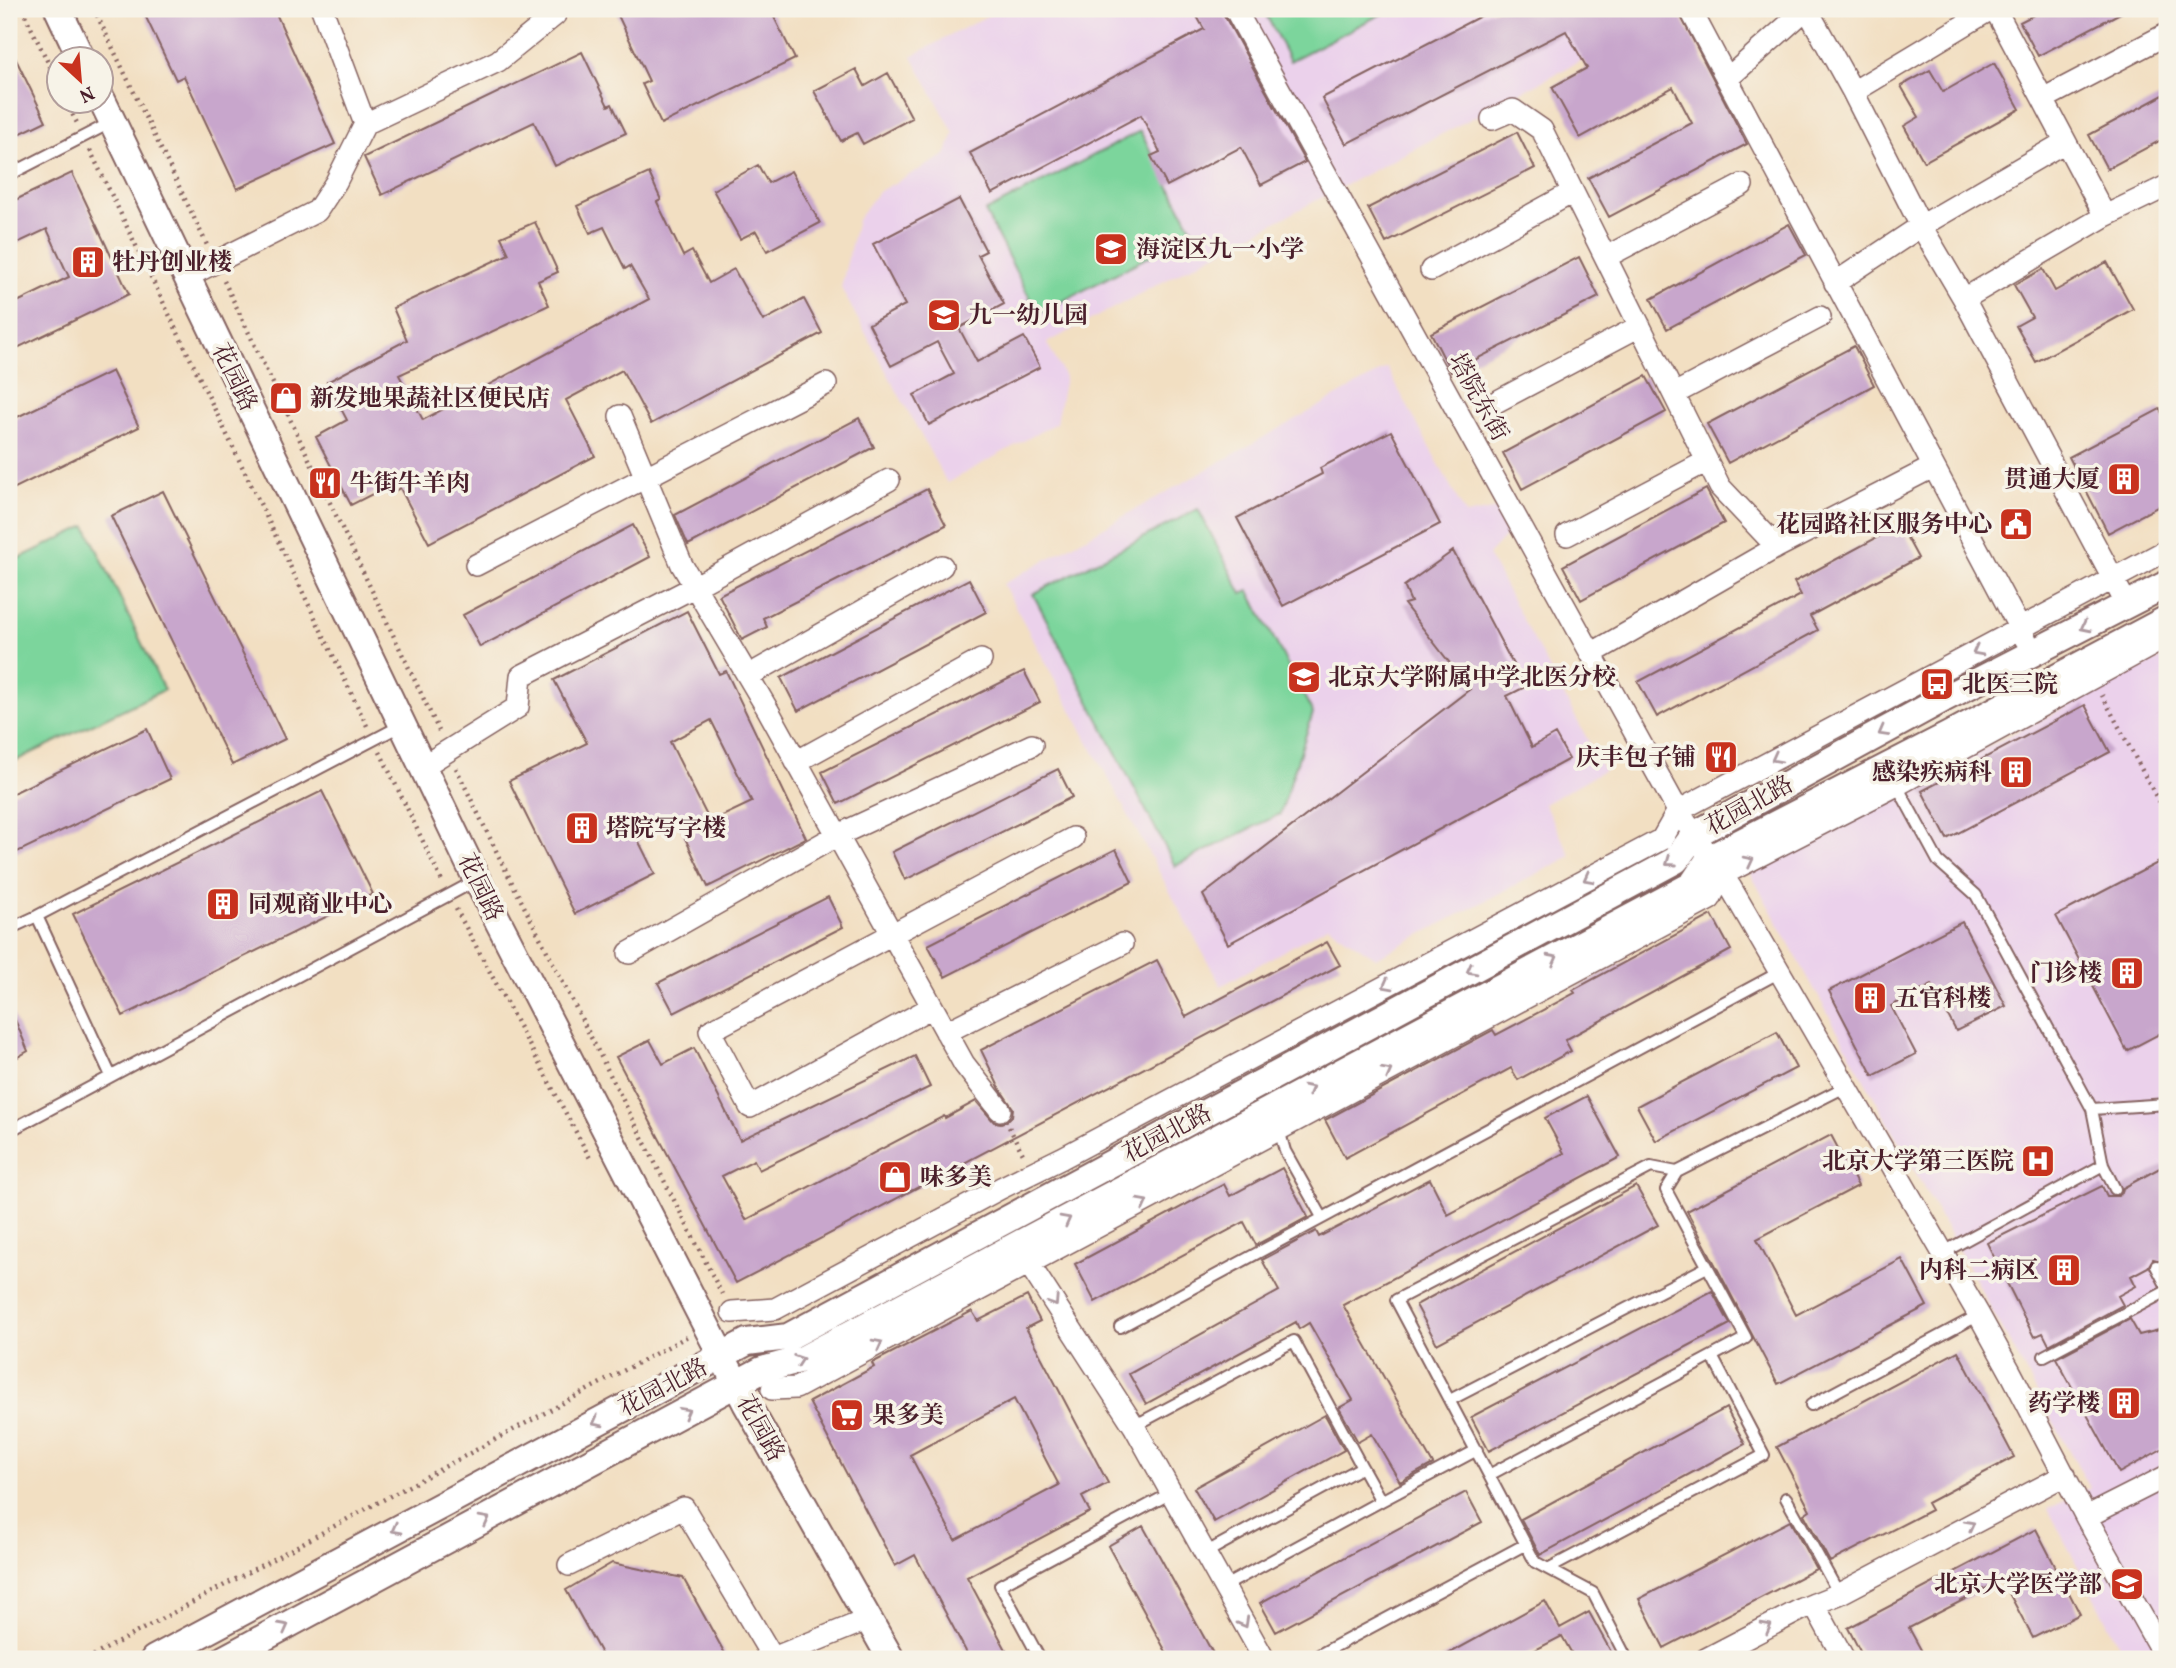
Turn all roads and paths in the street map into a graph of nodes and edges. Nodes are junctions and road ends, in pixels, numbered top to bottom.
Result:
1 (22, 9) edge
2 (58, 9) edge
3 (94, 9) edge
4 (322, 9) edge
5 (552, 9) edge
6 (1235, 9) edge
7 (1690, 9) edge
8 (1807, 9) edge
9 (1993, 9) edge
10 (2167, 34) edge
11 (75, 46) edge
12 (46, 58) edge
13 (1727, 79) junction
14 (1853, 92) junction
15 (2043, 99) junction
16 (73, 116) edge
17 (102, 116) edge
18 (109, 116) edge
19 (1492, 119) dead end
20 (365, 124) junction
21 (83, 137) junction
22 (2065, 142) junction
23 (9, 175) edge
24 (1742, 185) dead end
25 (2167, 186) edge
26 (1573, 192) junction
27 (2105, 216) junction
28 (1921, 226) junction
29 (1606, 257) junction
30 (215, 262) junction
31 (1431, 270) dead end
32 (186, 277) junction
33 (1835, 283) junction
34 (1964, 299) junction
35 (1820, 317) dead end
36 (1640, 326) junction
37 (826, 384) dead end
38 (1674, 394) junction
39 (1496, 402) dead end
40 (620, 416) dead end
41 (1707, 461) junction
42 (1933, 467) junction
43 (646, 477) junction
44 (889, 480) dead end
45 (1567, 535) dead end
46 (1777, 547) junction
47 (2167, 551) edge
48 (477, 565) dead end
49 (942, 566) dead end
50 (2114, 579) junction
51 (2167, 584) edge
52 (695, 587) junction
53 (2127, 605) junction
54 (2167, 619) edge
55 (2020, 629) junction
56 (2167, 637) edge
57 (1591, 654) junction
58 (2033, 654) junction
59 (981, 660) dead end
60 (748, 676) junction
61 (2093, 678) junction
62 (402, 725) junction
63 (374, 740) junction
64 (1032, 745) dead end
65 (448, 751) junction
66 (796, 762) junction
67 (422, 767) junction
68 (1892, 776) junction
69 (2161, 806) dead end
70 (1678, 811) junction
71 (1694, 835) junction
72 (836, 836) junction
73 (1073, 838) dead end
74 (1716, 867) junction
75 (477, 880) junction
76 (449, 895) junction
77 (37, 916) junction
78 (9, 929) edge
79 (891, 934) junction
80 (1122, 944) dead end
81 (629, 953) dead end
82 (1780, 972) junction
83 (932, 1007) junction
84 (946, 1032) junction
85 (111, 1076) junction
86 (1845, 1087) junction
87 (2167, 1104) edge
88 (2092, 1109) junction
89 (1000, 1110) dead end
90 (1274, 1120) junction
91 (9, 1131) edge
92 (594, 1165) dead end
93 (2103, 1165) junction
94 (1677, 1172) junction
95 (2115, 1189) dead end
96 (1322, 1217) junction
97 (1027, 1253) junction
98 (1942, 1253) junction
99 (2156, 1266) dead end
100 (1707, 1267) junction
101 (2167, 1289) edge
102 (732, 1312) joint
103 (1979, 1315) junction
104 (1120, 1326) dead end
105 (696, 1331) junction
106 (1712, 1356) junction
107 (2044, 1356) dead end
108 (712, 1361) junction
109 (736, 1384) junction
110 (772, 1389) dead end
111 (1450, 1400) junction
112 (1811, 1405) dead end
113 (1134, 1426) junction
114 (1476, 1450) junction
115 (1362, 1467) junction
116 (1489, 1475) junction
117 (2065, 1475) junction
118 (2167, 1476) edge
119 (1171, 1493) junction
120 (1786, 1497) dead end
121 (1381, 1501) junction
122 (2086, 1517) junction
123 (1526, 1544) junction
124 (1205, 1553) junction
125 (569, 1565) dead end
126 (1548, 1569) junction
127 (1223, 1587) junction
128 (1839, 1594) junction
129 (1814, 1604) junction
130 (869, 1619) junction
131 (1319, 1655) dead end
132 (773, 1658) edge
133 (87, 1659) edge
134 (153, 1659) edge
135 (224, 1659) edge
136 (891, 1659) edge
137 (1040, 1659) edge
138 (1264, 1659) edge
139 (1627, 1659) edge
140 (1706, 1659) edge
141 (1843, 1659) edge
142 (2166, 1659) edge

1 - 12 path
2 - 11 street
3 - 30 path
4 - 20 street
5 - 20 street
6 - 57 street, 塔院东街
7 - 13 street
8 - 13 street
8 - 14 street
9 - 14 street
9 - 15 street
10 - 15 street
13 - 33 street
14 - 28 street
15 - 22 street
16 - 21 path
17 - 21 lane
18 - 32 street, 花园路
19 - 26 street
20 - 30 street
21 - 23 lane
21 - 63 path
22 - 27 street
22 - 28 street
24 - 29 street
25 - 27 street
26 - 29 street
26 - 31 street
27 - 34 street
28 - 33 street
28 - 34 street
29 - 36 street
30 - 32 street
30 - 65 path
32 - 62 street, 花园路
33 - 42 street
34 - 50 street
35 - 38 street
36 - 38 street
36 - 39 street
37 - 43 street
38 - 41 street
40 - 43 street
41 - 45 street
41 - 46 street
42 - 46 street
42 - 55 street
43 - 48 street
43 - 52 street
44 - 52 street
46 - 57 street
47 - 50 street
49 - 60 street
50 - 53 street
50 - 55 street
51 - 53 street, 花园北路
52 - 60 street
52 - 65 street
53 -> 58 street, 花园北路
54 - 68 street, 花园北路
55 - 58 street
55 -> 70 street
56 - 61 street
57 - 70 street, 塔院东街
58 -> 71 street, 花园北路
59 - 66 street
60 - 66 street
61 - 68 street
61 - 69 path
62 - 63 lane
62 - 67 street, 花园路
63 - 76 path
63 - 77 lane
64 - 72 street
65 - 67 street
65 - 102 path
66 - 72 street
67 - 75 street, 花园路
74 -> 68 street, 花园北路
68 - 88 lane
70 - 71 street, 塔院东街
70 -> 102 street
71 - 74 street, 塔院东街
71 -> 108 street, 花园北路
72 - 79 street
72 - 81 street
73 - 79 street
74 - 82 street, 塔院东街
90 -> 74 street, 花园北路
75 - 76 lane
75 - 105 street, 花园路
76 - 85 lane
76 - 92 path
77 - 78 lane
77 - 85 lane
79 - 83 street
79 - 83 street
80 - 84 street
82 - 86 street, 塔院东街
82 - 96 lane
83 - 84 street
84 - 89 street
85 - 91 lane
86 - 94 lane
86 - 98 street, 塔院东街
87 - 88 lane
88 - 93 lane
90 - 96 lane
97 -> 90 street, 花园北路
93 - 95 lane
93 - 98 lane
94 - 100 lane
94 - 111 lane
96 - 104 lane
109 -> 97 street, 花园北路
110 -> 97 street
97 -> 113 street
98 - 103 street, 塔院东街
99 - 101 lane
100 - 106 lane
100 - 111 lane
101 - 107 lane
103 - 112 lane
103 - 117 street, 塔院东街
105 - 108 street, 花园路
105 - 108 path
105 - 133 path
106 - 116 lane
106 - 126 lane
108 - 109 street, 花园路
108 -> 134 street, 花园北路
109 - 130 street, 花园路
135 -> 109 street, 花园北路
111 - 114 lane
113 - 115 lane
113 - 119 street
114 - 116 lane
114 - 121 lane
115 - 121 lane
115 - 124 lane
116 - 123 lane
117 - 122 street, 塔院东街
128 -> 117 street
118 - 122 street
119 - 124 street
119 - 137 lane
120 - 128 lane
121 - 127 lane
122 - 142 street, 塔院东街
123 - 126 lane
123 - 131 lane
124 - 127 street
125 - 132 street
126 - 139 lane
127 -> 138 street
128 - 129 street
140 -> 129 street
129 - 141 street
130 - 132 street
130 - 136 street, 花园路

